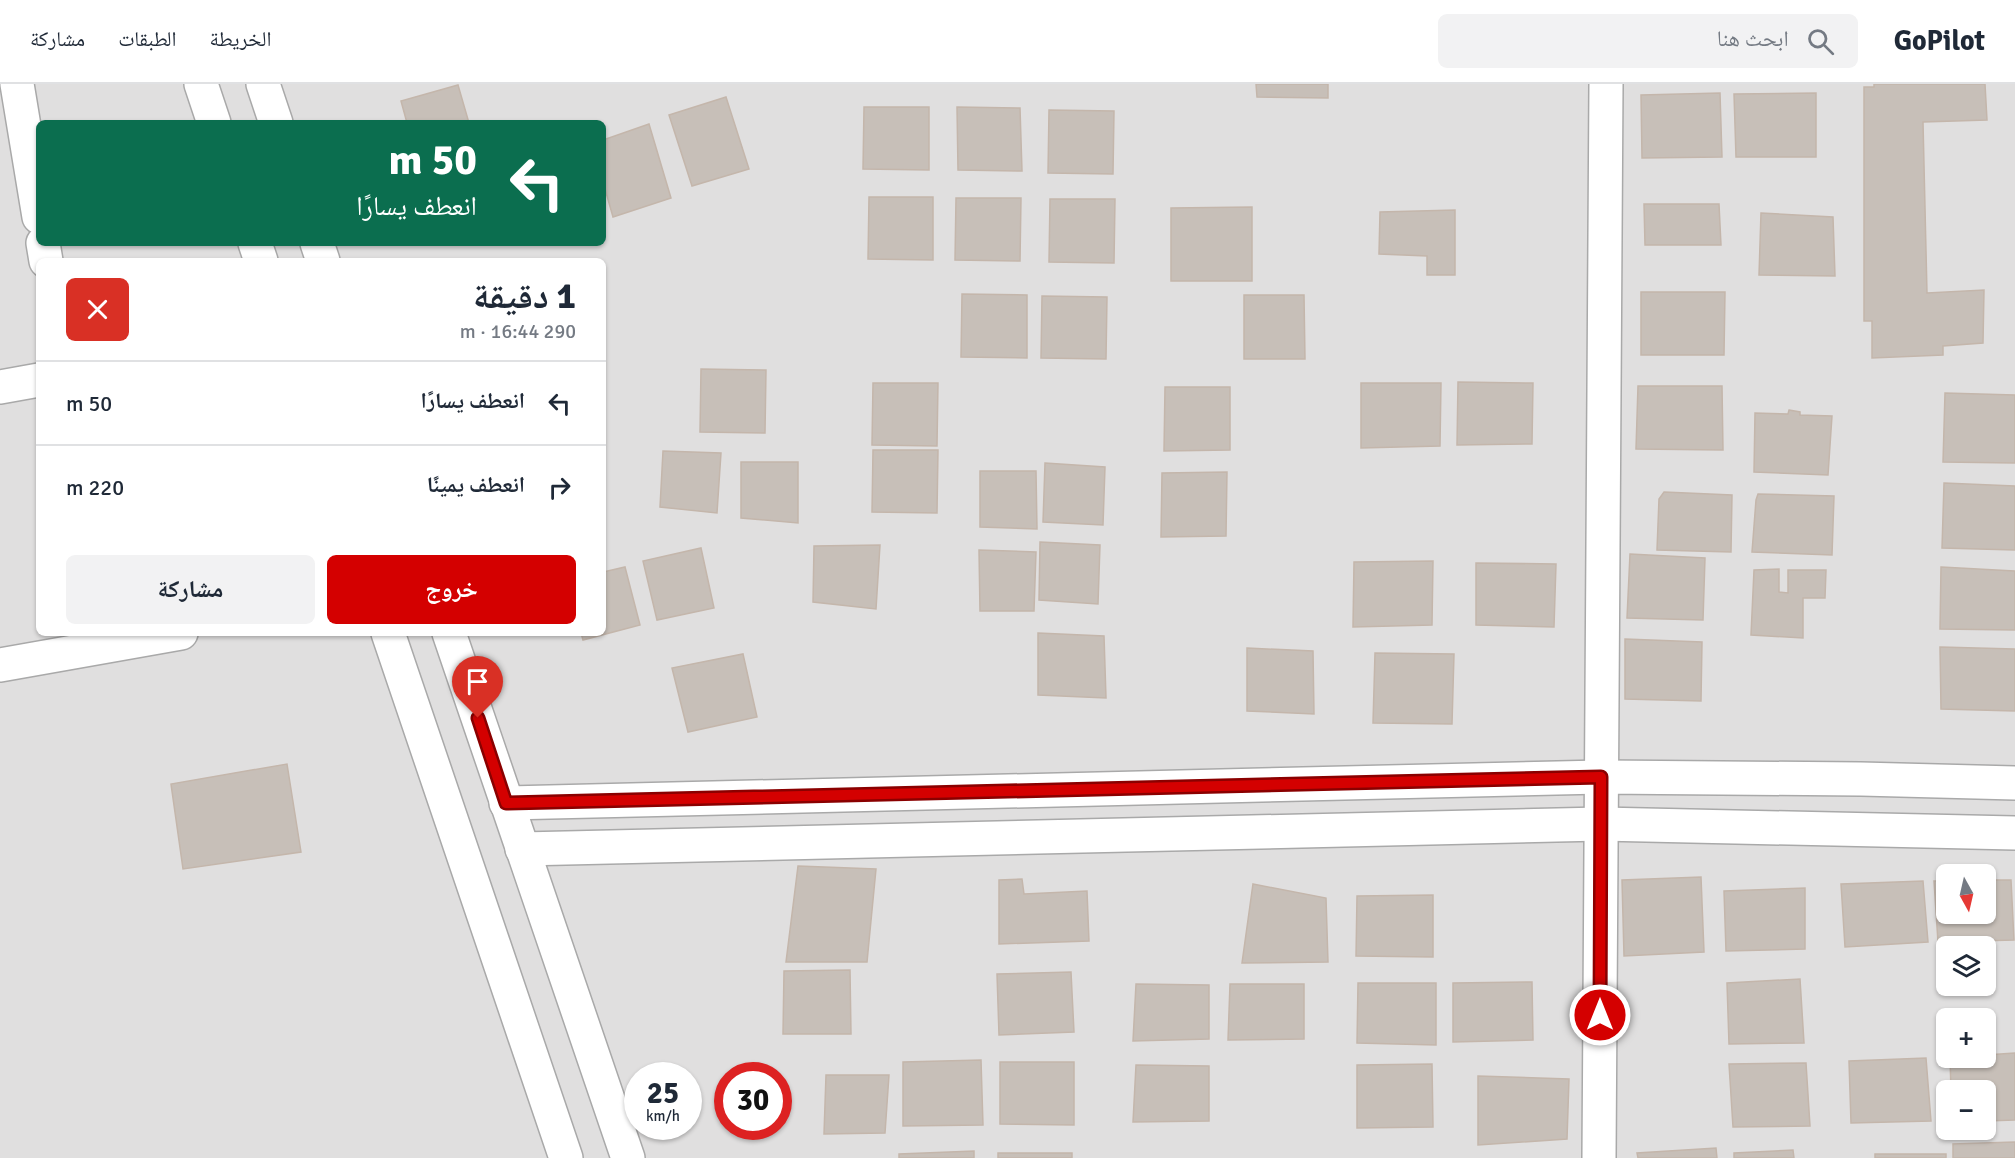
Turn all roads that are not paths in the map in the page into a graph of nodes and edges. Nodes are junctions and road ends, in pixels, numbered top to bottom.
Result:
1 (17, 84) edge
2 (201, 84) edge
3 (263, 84) edge
4 (1606, 84) edge
5 (213, 120) edge
6 (275, 120) edge
7 (36, 199) edge
8 (36, 381) edge
9 (0, 387) edge
10 (145, 636) edge
11 (389, 636) edge
12 (450, 636) edge
13 (109, 639) edge
14 (0, 665) edge
15 (1601, 777) junction
16 (2015, 783) edge
17 (506, 803) junction
18 (1601, 824) junction
19 (2015, 833) edge
20 (522, 849) junction
21 (566, 1158) edge
22 (628, 1158) edge
23 (1599, 1158) edge

1 - 7 street
2 - 5 street
3 - 6 street
4 - 15 street
8 - 9 street
10 - 13 street
11 - 21 street
12 - 17 street
13 - 14 street
15 - 16 street
15 - 17 street
15 - 18 street
17 - 20 street
18 - 19 street
18 - 20 street
18 - 23 street
20 - 22 street

